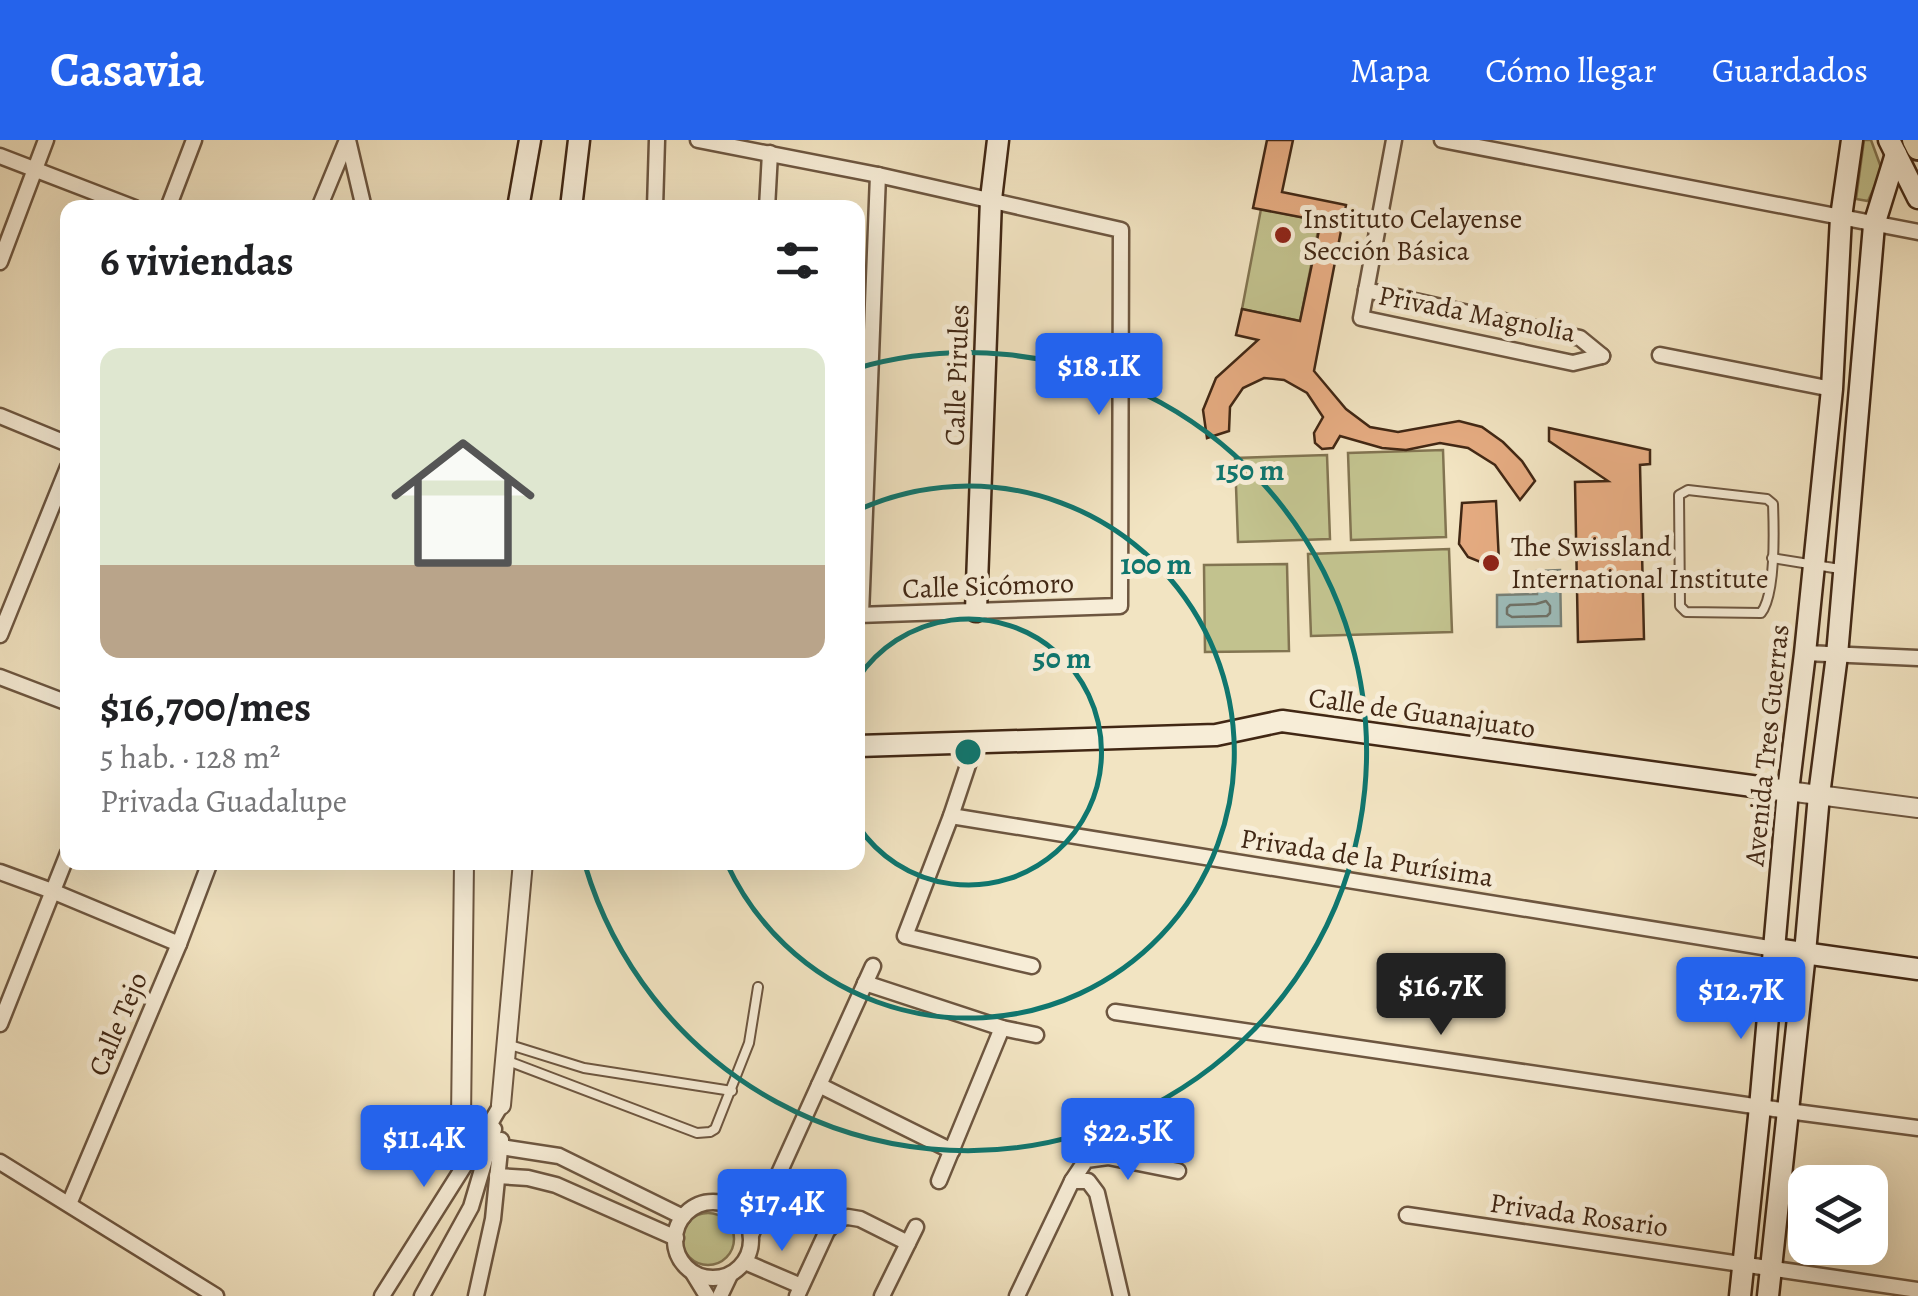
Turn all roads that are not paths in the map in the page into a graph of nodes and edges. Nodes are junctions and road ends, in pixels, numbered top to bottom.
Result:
1 (46, 140) edge
2 (194, 140) edge
3 (348, 140) edge
4 (530, 140) edge
5 (579, 140) edge
6 (657, 140) edge
7 (698, 140) edge
8 (998, 140) edge
9 (1394, 140) edge
10 (1442, 140) edge
11 (1852, 140) edge
12 (1903, 144) edge
13 (770, 153) junction
14 (0, 156) edge
15 (35, 169) junction
16 (878, 175) junction
17 (1918, 198) edge
18 (114, 200) edge
19 (171, 200) edge
20 (323, 200) edge
21 (362, 200) edge
22 (519, 200) edge
23 (572, 200) edge
24 (654, 200) edge
25 (767, 200) edge
26 (991, 200) junction
27 (1841, 217) junction
28 (1874, 225) junction
29 (1918, 232) edge
30 (0, 262) edge
31 (1366, 290) junction
32 (1482, 316) junction
33 (1478, 343) junction
34 (1660, 355) dead end
35 (1832, 388) junction
36 (0, 416) edge
37 (60, 441) edge
38 (865, 476) edge
39 (60, 487) edge
40 (1772, 558) junction
41 (1814, 566) junction
42 (1845, 570) junction
43 (976, 612) junction
44 (865, 615) edge
45 (0, 634) edge
46 (1805, 654) junction
47 (1837, 655) junction
48 (1918, 658) edge
49 (0, 677) edge
50 (60, 700) edge
51 (975, 744) junction
52 (865, 746) edge
53 (1788, 792) junction
54 (1819, 795) junction
55 (1918, 808) edge
56 (951, 816) junction
57 (61, 870) edge
58 (207, 870) edge
59 (464, 870) edge
60 (522, 870) edge
61 (0, 872) edge
62 (52, 891) junction
63 (178, 944) junction
64 (1774, 949) junction
65 (1805, 953) junction
66 (873, 966) dead end
67 (1032, 966) dead end
68 (1918, 968) edge
69 (865, 983) junction
70 (758, 987) dead end
71 (1115, 1012) dead end
72 (0, 1024) edge
73 (1002, 1028) junction
74 (1036, 1035) dead end
75 (506, 1052) junction
76 (584, 1068) junction
77 (819, 1086) junction
78 (578, 1089) junction
79 (732, 1091) junction
80 (500, 1105) junction
81 (1760, 1107) junction
82 (1788, 1111) junction
83 (1918, 1128) edge
84 (478, 1144) junction
85 (501, 1147) junction
86 (952, 1151) junction
87 (0, 1162) edge
88 (1178, 1171) dead end
89 (497, 1176) junction
90 (939, 1181) dead end
91 (1072, 1181) junction
92 (68, 1204) junction
93 (765, 1204) junction
94 (740, 1213) junction
95 (1408, 1215) dead end
96 (683, 1217) junction
97 (916, 1227) dead end
98 (751, 1236) junction
99 (676, 1238) junction
100 (908, 1243) junction
101 (745, 1262) junction
102 (1742, 1264) junction
103 (1770, 1267) junction
104 (692, 1272) junction
105 (730, 1275) junction
106 (1918, 1290) edge
107 (799, 1291) edge
108 (216, 1296) edge
109 (382, 1296) edge
110 (422, 1296) edge
111 (476, 1296) edge
112 (707, 1296) edge
113 (720, 1296) edge
114 (882, 1296) edge
115 (1017, 1296) edge
116 (1121, 1296) edge
117 (1740, 1296) edge
118 (1768, 1296) edge

1 - 15 street
2 - 19 street
3 - 20 street
3 - 21 street
4 - 22 main road
5 - 23 main road
6 - 24 street
7 - 13 street
8 - 26 main road, Calle Pirules
9 - 31 street, Privada Magnolia
10 - 27 street
11 - 27 main road, Avenida Tres Guerras
12 - 17 main road
12 - 28 main road, Avenida Tres Guerras
13 - 16 street
13 - 25 street
14 - 15 street
15 - 18 street
15 - 30 street
16 - 26 street
16 - 38 street
26 - 43 main road, Calle Pirules
26 - 43 street, Calle Sicómoro
27 - 28 street
27 - 35 main road, Avenida Tres Guerras
28 - 29 street
28 - 42 main road, Avenida Tres Guerras
31 - 32 street, Privada Magnolia
31 - 33 street, Privada Magnolia
32 - 33 street
32 - 33 street, Privada Magnolia
34 - 35 street
35 - 41 main road, Avenida Tres Guerras
36 - 37 street
39 - 45 street
40 - 40 lane
40 - 41 lane
41 - 42 lane
41 - 46 main road, Avenida Tres Guerras
42 - 47 main road, Avenida Tres Guerras
43 - 44 street, Calle Sicómoro
46 - 47 street
46 - 53 main road, Avenida Tres Guerras
47 - 48 street
47 - 54 main road, Avenida Tres Guerras
49 - 50 street
51 - 52 main road, Calle de Guanajuato
51 - 53 main road, Calle de Guanajuato
51 - 56 street
53 - 54 street, Calle de Guanajuato
53 - 64 main road, Avenida Tres Guerras
54 - 55 street, Calle de Guanajuato
54 - 65 main road, Avenida Tres Guerras
56 - 64 street, Privada de la Purísima
56 - 67 street
57 - 62 street
58 - 63 street, Calle Tejo
59 - 84 street
60 - 75 street
61 - 62 street
62 - 63 street
62 - 72 street
63 - 92 street, Calle Tejo
64 - 65 main road
64 - 81 main road, Avenida Tres Guerras
65 - 68 main road
65 - 82 main road, Avenida Tres Guerras
66 - 69 street
69 - 73 street
69 - 77 street
70 - 79 lane
71 - 81 street
73 - 74 street
73 - 86 street
75 - 76 lane
75 - 78 lane
75 - 80 street
76 - 78 lane
76 - 79 lane
77 - 86 street
77 - 93 street
78 - 79 lane
80 - 84 street
80 - 85 street
80 - 110 street
81 - 82 street
81 - 102 main road, Avenida Tres Guerras
82 - 83 street
82 - 103 main road, Avenida Tres Guerras
84 - 109 street
85 - 89 street
85 - 96 street
86 - 90 street
87 - 92 street
88 - 91 street
89 - 99 street
89 - 111 street
91 - 115 street
91 - 116 street
92 - 108 street
93 - 94 street
93 - 98 street
94 - 96 street
94 - 98 street
95 - 102 street, Privada Rosario
96 - 99 street
97 - 100 street
98 - 101 street
99 - 104 street
100 - 107 street
100 - 114 street
101 - 105 street
101 - 107 street
102 - 103 street, Privada Rosario
102 - 117 main road, Avenida Tres Guerras
103 - 106 street, Privada Rosario
103 - 118 main road, Avenida Tres Guerras
104 - 105 street
104 - 112 street
105 - 113 street

